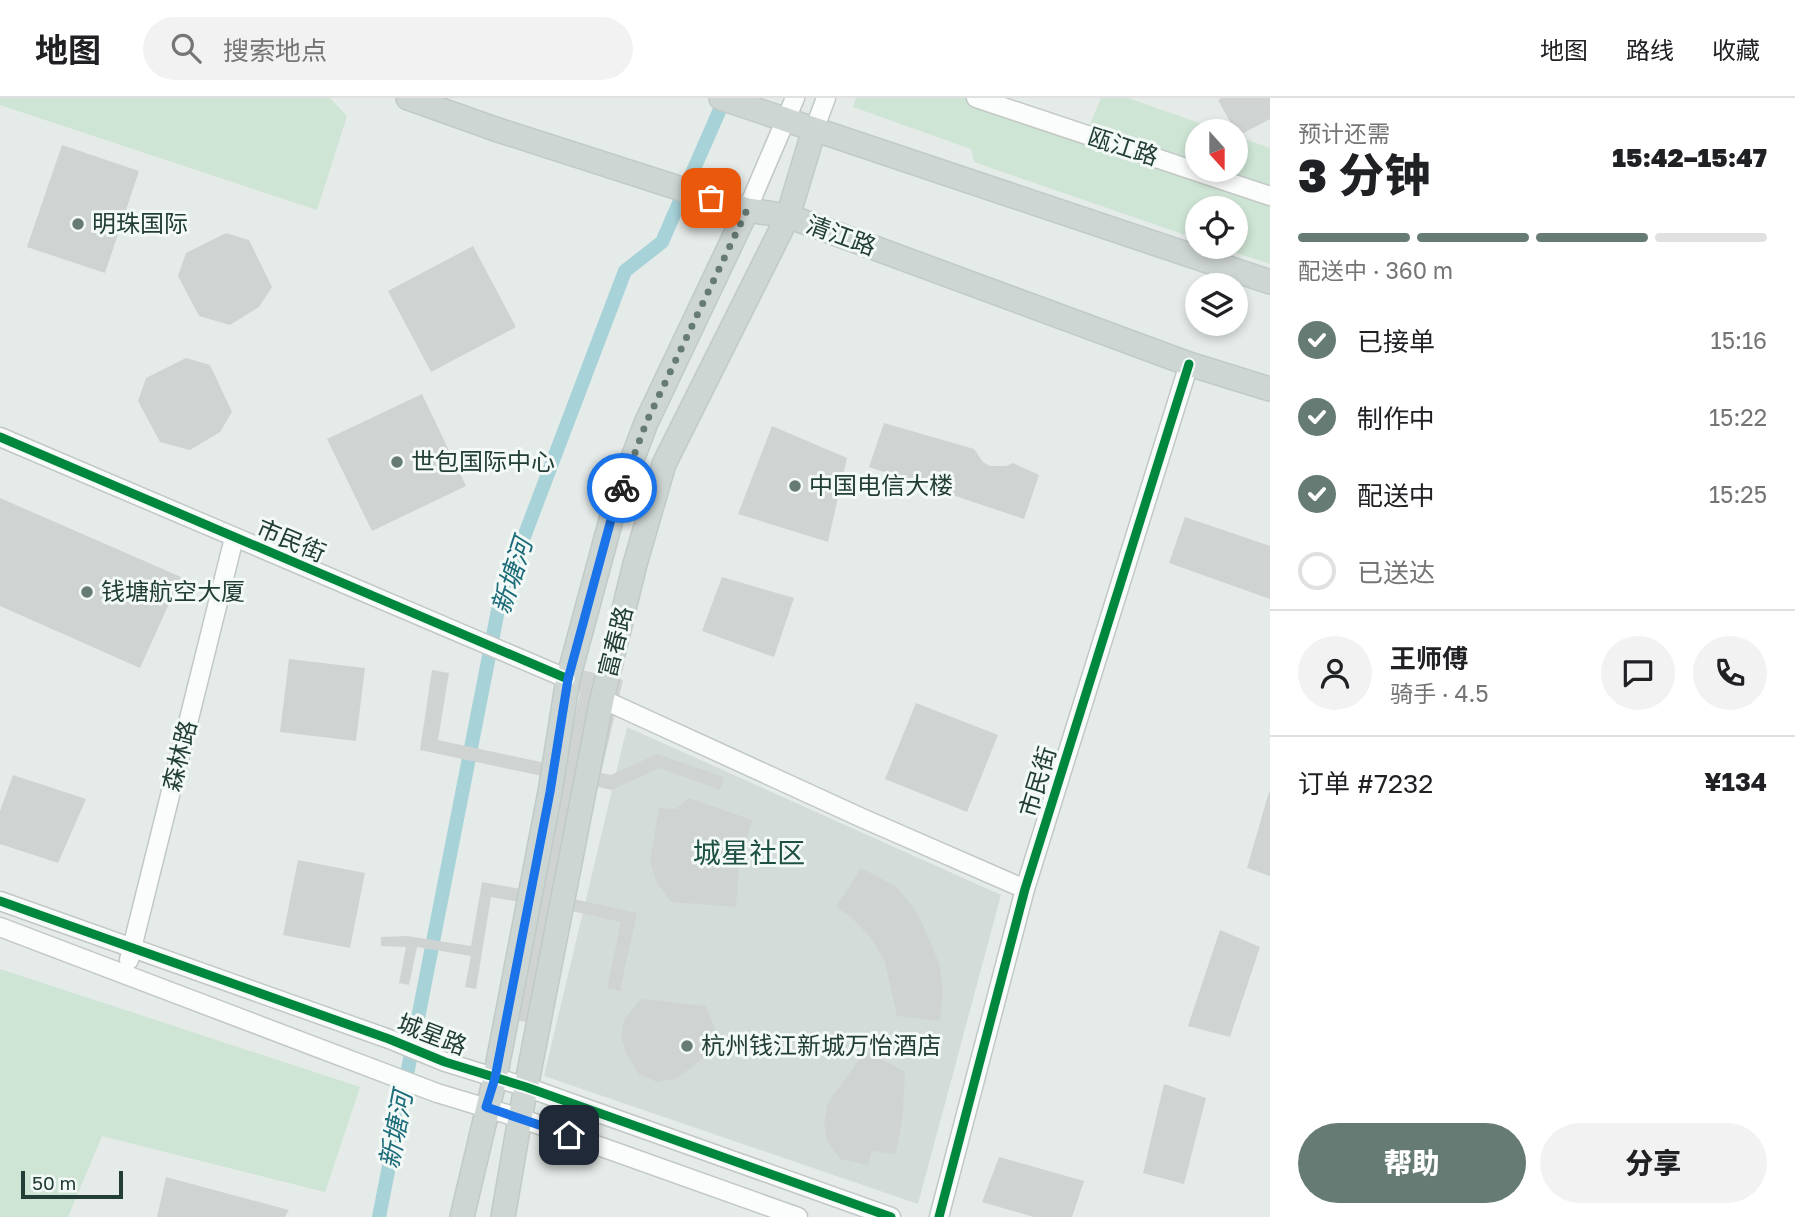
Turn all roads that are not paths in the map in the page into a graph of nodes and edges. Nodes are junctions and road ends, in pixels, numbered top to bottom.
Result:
1 (408, 98) edge
2 (795, 98) edge
3 (825, 98) edge
4 (976, 98) edge
5 (727, 100) edge
6 (785, 120) junction
7 (814, 130) junction
8 (1270, 196) edge
9 (747, 210) junction
10 (788, 216) junction
11 (1270, 282) edge
12 (1189, 364) junction
13 (1270, 389) edge
14 (0, 437) edge
15 (234, 538) junction
16 (568, 679) junction
17 (602, 699) junction
18 (1025, 888) junction
19 (0, 901) edge
20 (0, 927) edge
21 (132, 948) junction
22 (127, 974) junction
23 (495, 1078) junction
24 (526, 1087) junction
25 (486, 1107) junction
26 (520, 1118) junction
27 (462, 1217) edge
28 (503, 1217) edge
29 (798, 1217) edge
30 (891, 1217) edge
31 (939, 1217) edge

1 - 9 main road, 清江路
2 - 6 street, 富春路
3 - 7 street, 富春路
4 - 8 street, 瓯江路
5 - 6 main road
6 - 7 main road
6 - 9 street, 富春路
7 - 10 main road, 富春路
7 - 11 main road
9 - 10 main road, 清江路
9 - 16 main road, 富春路
10 - 12 main road, 清江路
10 - 17 main road, 富春路
12 - 13 main road, 清江路
12 - 18 street, 市民街
14 - 15 street, 市民街
15 - 16 street, 市民街
15 - 21 street, 森林路
16 - 23 main road, 富春路
17 - 18 street
17 - 24 main road, 富春路
18 - 31 street, 市民街
19 - 21 street, 城星路
20 - 22 street
21 - 22 street, 森林路
21 - 23 street, 城星路
22 - 25 street
23 - 24 street, 城星路
23 - 25 main road, 富春路
24 - 26 main road, 富春路
24 - 30 street, 城星路
25 - 26 street
25 - 27 main road, 富春路
26 - 28 main road, 富春路
26 - 29 street

